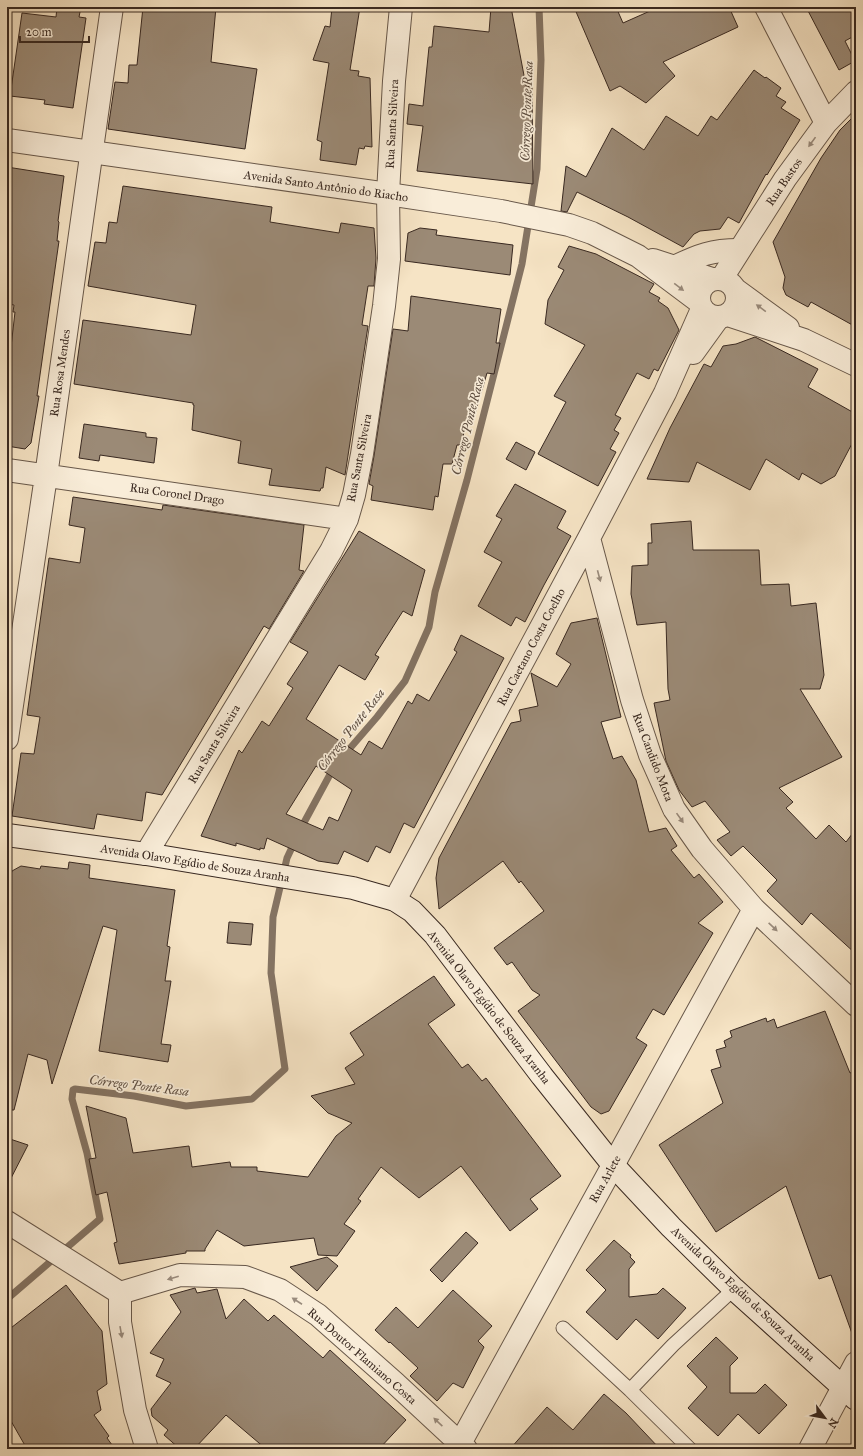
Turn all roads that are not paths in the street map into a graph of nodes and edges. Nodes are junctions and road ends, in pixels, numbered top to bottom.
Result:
1 (112, 7) edge
2 (401, 7) edge
3 (766, 7) edge
4 (856, 92) edge
5 (826, 123) junction
6 (7, 140) edge
7 (91, 153) junction
8 (388, 194) junction
9 (739, 250) junction
10 (638, 256) junction
11 (674, 266) junction
12 (723, 282) junction
13 (711, 314) junction
14 (804, 340) junction
15 (856, 366) edge
16 (7, 470) edge
17 (46, 476) junction
18 (347, 518) junction
19 (589, 538) junction
20 (7, 739) edge
21 (7, 835) edge
22 (146, 854) junction
23 (395, 900) junction
24 (754, 909) junction
25 (856, 1005) edge
26 (613, 1164) junction
27 (7, 1222) edge
28 (734, 1289) junction
29 (120, 1293) junction
30 (563, 1328) dead end
31 (856, 1363) edge
32 (630, 1390) junction
33 (850, 1393) edge
34 (461, 1447) edge
35 (147, 1449) edge
36 (690, 1449) edge
37 (810, 1449) edge

1 - 7 street, Rua Rosa Mendes
2 - 8 street, Rua Santa Silveira
3 - 5 street
4 - 5 street, Rua Bastos
5 -> 9 street, Rua Bastos
6 - 7 street, Avenida Santo Antônio do Riacho
7 - 8 street, Avenida Santo Antônio do Riacho
7 - 17 street, Rua Rosa Mendes
8 - 10 street, Avenida Santo Antônio do Riacho
8 - 18 street, Rua Santa Silveira
9 - 11 street
9 - 12 street, Rua Bastos
10 - 11 street, Avenida Santo Antônio do Riacho
10 -> 13 street, Avenida Santo Antônio do Riacho
11 - 12 street, Avenida Santo Antônio do Riacho
12 - 13 street
12 - 13 street
14 -> 12 street, Avenida Santo Antônio do Riacho
13 - 14 street, Avenida Santo Antônio do Riacho
13 - 19 street, Rua Caetano Costa Coelho
14 - 15 street, Avenida Santo Antônio do Riacho
16 - 17 street, Rua Coronel Drago
17 - 18 street, Rua Coronel Drago
17 - 20 street, Rua Rosa Mendes
18 - 22 street, Rua Santa Silveira
19 - 23 street, Rua Caetano Costa Coelho
19 -> 24 street, Rua Candido Mota
21 - 22 street, Avenida Olavo Egídio de Souza Aranha
22 - 23 street, Avenida Olavo Egídio de Souza Aranha
23 - 26 street, Avenida Olavo Egídio de Souza Aranha
24 -> 25 street, Rua Candido Mota
24 - 26 street, Rua Arlete
26 - 28 street, Avenida Olavo Egídio de Souza Aranha
26 - 34 street, Rua Arlete
27 - 29 street
28 - 32 lane
28 - 33 street, Avenida Olavo Egídio de Souza Aranha
34 -> 29 street, Rua Doutor Flamiano Costa
29 -> 35 street
30 - 32 lane
31 - 33 street
32 - 36 lane
33 - 37 street

